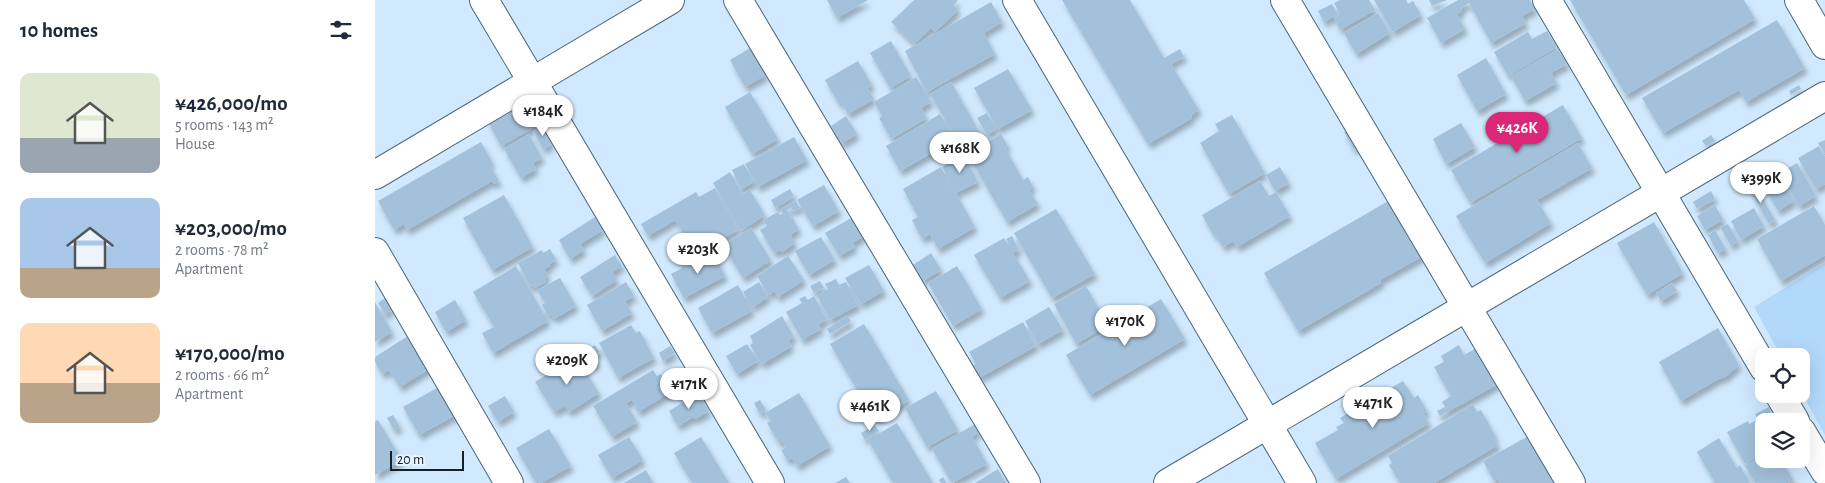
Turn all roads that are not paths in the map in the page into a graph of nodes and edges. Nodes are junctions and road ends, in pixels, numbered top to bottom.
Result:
1 (484, 0) edge
2 (670, 0) edge
3 (738, 0) edge
4 (1017, 0) edge
5 (1285, 0) edge
6 (1547, 0) edge
7 (1799, 0) edge
8 (1825, 45) edge
9 (532, 82) junction
10 (1825, 96) edge
11 (375, 175) edge
12 (1660, 193) junction
13 (375, 252) edge
14 (1467, 308) junction
15 (1755, 353) edge
16 (1269, 425) junction
17 (1810, 446) edge
18 (1825, 471) edge
19 (509, 483) edge
20 (770, 483) edge
21 (1026, 483) edge
22 (1168, 483) edge
23 (1302, 483) edge
24 (1571, 483) edge

1 - 9 street
2 - 9 street
3 - 21 street
4 - 16 street
5 - 14 street
6 - 12 street
7 - 8 street
9 - 11 street
9 - 20 street
10 - 12 street
12 - 14 street
12 - 15 street
13 - 19 street
14 - 16 street
14 - 24 street
16 - 22 street
16 - 23 street
17 - 18 street

